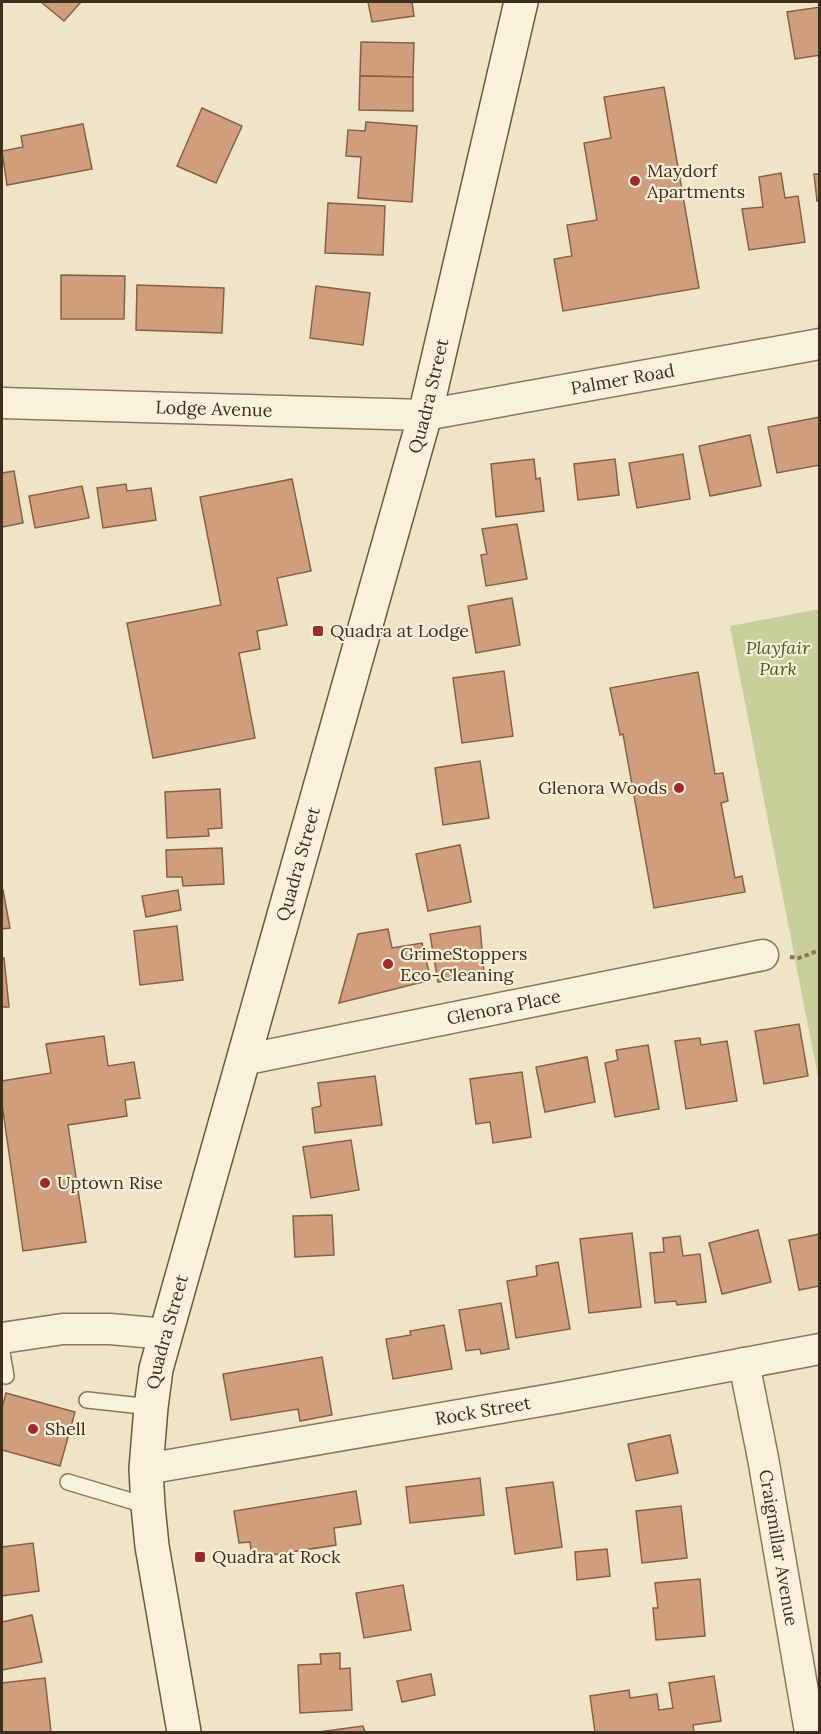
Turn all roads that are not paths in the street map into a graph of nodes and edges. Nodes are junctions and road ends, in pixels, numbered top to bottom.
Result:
1 (521, 2) edge
2 (819, 344) edge
3 (2, 403) edge
4 (425, 415) junction
5 (763, 955) dead end
6 (243, 1060) junction
7 (166, 1334) junction
8 (2, 1338) edge
9 (819, 1348) edge
10 (2, 1353) edge
11 (744, 1363) junction
12 (6, 1376) dead end
13 (87, 1400) dead end
14 (151, 1407) junction
15 (146, 1469) junction
16 (68, 1482) dead end
17 (148, 1506) junction
18 (184, 1732) edge
19 (810, 1732) edge

1 - 4 main road, Quadra Street
2 - 4 street, Palmer Road
3 - 4 street, Lodge Avenue
4 - 6 main road, Quadra Street
5 - 6 street, Glenora Place
6 - 7 main road, Quadra Street
7 - 8 street
7 - 14 main road, Quadra Street
9 - 11 street, Rock Street
10 - 12 lane
11 - 15 street, Rock Street
11 - 19 street, Craigmillar Avenue
13 - 14 lane
14 - 15 main road, Quadra Street
15 - 17 main road, Quadra Street
16 - 17 lane
17 - 18 main road, Quadra Street

